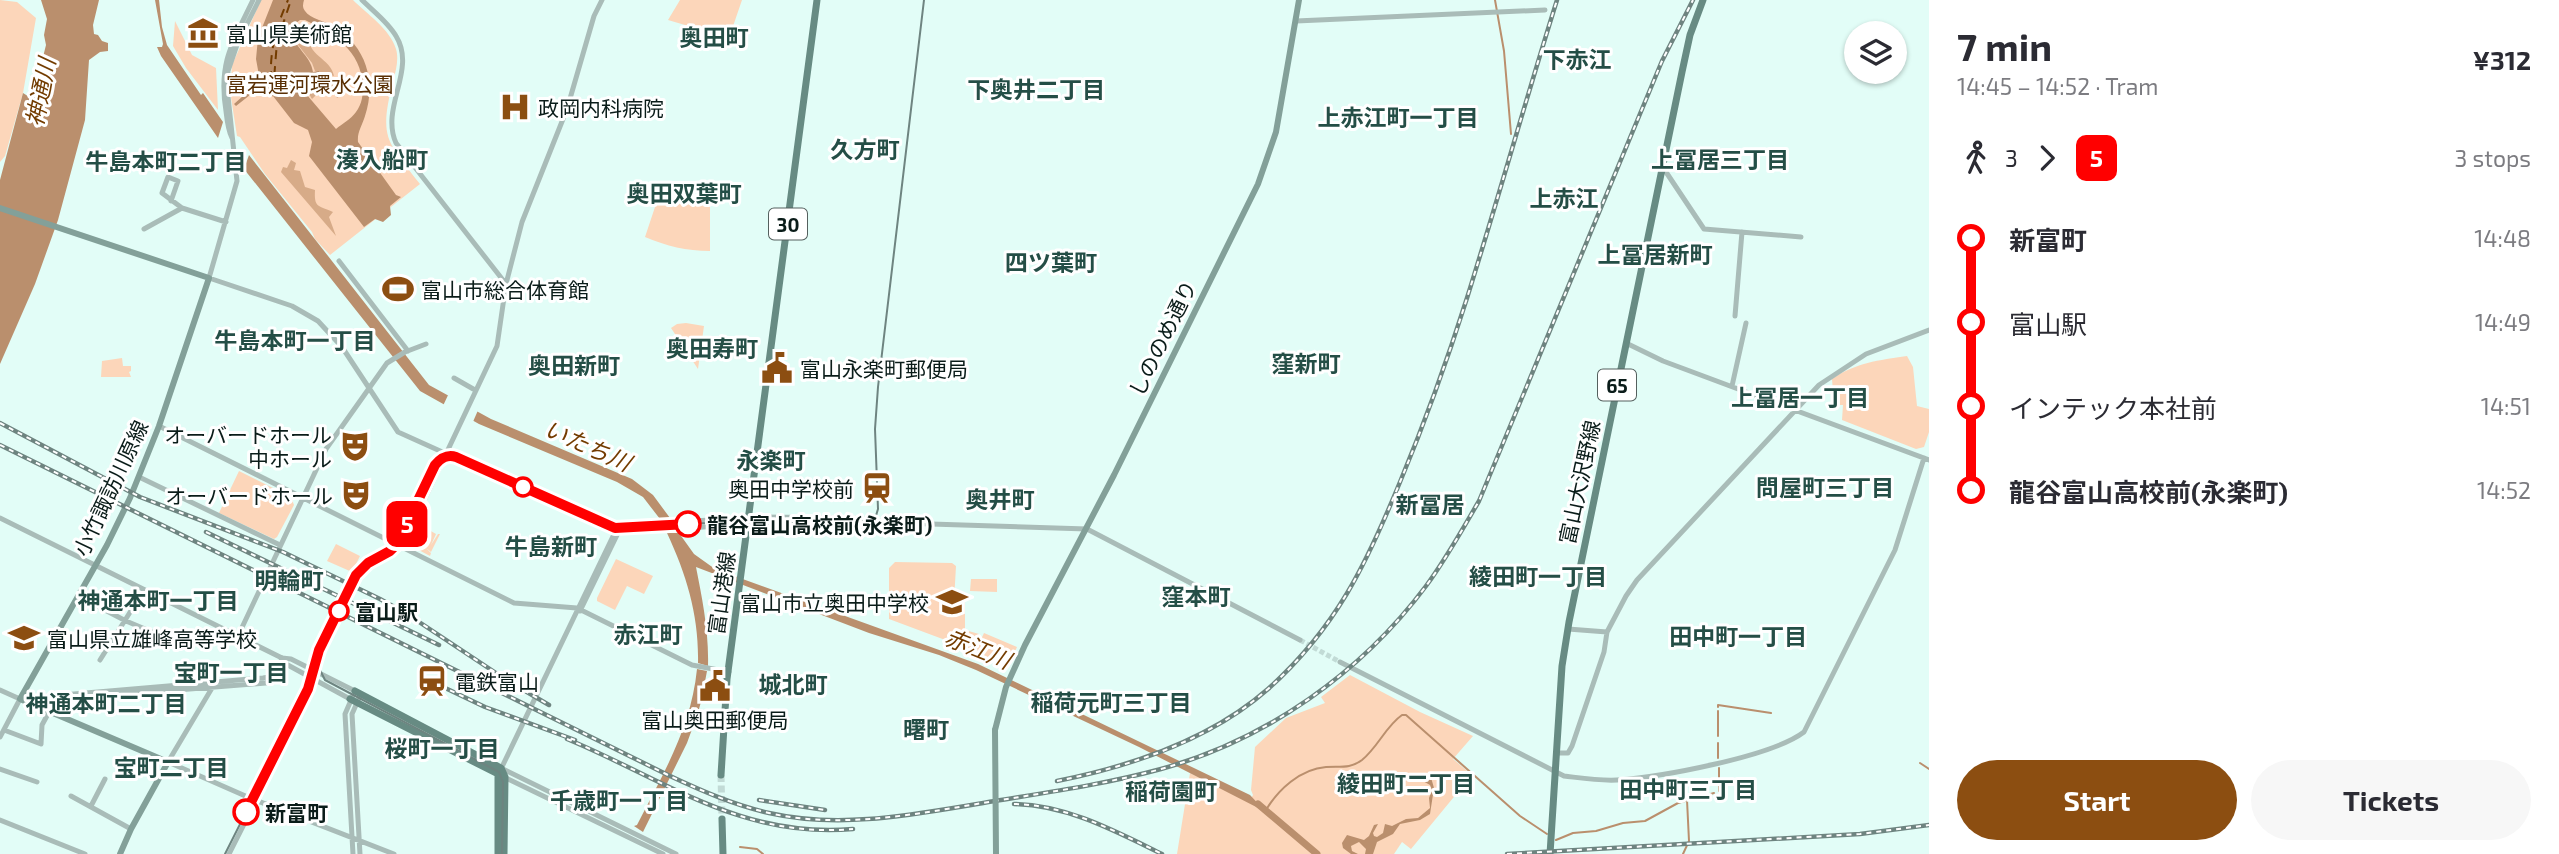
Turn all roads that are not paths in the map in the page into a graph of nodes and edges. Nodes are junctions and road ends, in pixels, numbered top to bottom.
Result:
1 (253, 0) edge
2 (259, 0) edge
3 (362, 0) edge
4 (602, 0) edge
5 (817, 0) edge
6 (1299, 0) edge
7 (1703, 0) edge
8 (369, 3) edge
9 (1545, 10) dead end
10 (1296, 21) junction
11 (233, 144) junction
12 (1662, 166) junction
13 (171, 201) dead end
14 (0, 208) edge
15 (182, 208) junction
16 (226, 222) junction
17 (144, 229) dead end
18 (1742, 232) junction
19 (1801, 237) dead end
20 (339, 261) dead end
21 (209, 278) junction
22 (506, 284) junction
23 (1735, 316) dead end
24 (1746, 323) dead end
25 (1929, 330) edge
26 (1626, 343) junction
27 (426, 344) dead end
28 (407, 351) junction
29 (454, 378) dead end
30 (1732, 386) junction
31 (369, 390) junction
32 (475, 390) junction
33 (1796, 410) junction
34 (159, 426) junction
35 (446, 453) junction
36 (1927, 459) edge
37 (139, 477) junction
38 (302, 497) junction
39 (0, 517) edge
40 (748, 521) junction
41 (618, 529) junction
42 (1087, 529) junction
43 (280, 545) junction
44 (402, 547) junction
45 (95, 565) junction
46 (144, 590) junction
47 (78, 596) junction
48 (579, 609) junction
49 (126, 621) junction
50 (1568, 629) junction
51 (1607, 632) junction
52 (238, 636) junction
53 (1300, 640) tunnel mouth
54 (176, 642) dead end
55 (282, 658) junction
56 (100, 660) dead end
57 (1340, 662) tunnel mouth
58 (316, 672) junction
59 (729, 673) junction
60 (313, 680) junction
61 (212, 685) junction
62 (0, 690) edge
63 (358, 693) junction
64 (20, 699) junction
65 (353, 701) junction
66 (49, 712) junction
67 (4, 730) junction
68 (0, 737) edge
69 (279, 742) dead end
70 (1557, 753) junction
71 (168, 762) junction
72 (0, 769) edge
73 (501, 774) junction
74 (1556, 774) junction
75 (721, 775) tunnel mouth
76 (105, 779) dead end
77 (37, 782) dead end
78 (71, 796) dead end
79 (253, 800) junction
80 (91, 806) junction
81 (722, 819) tunnel mouth
82 (0, 820) edge
83 (131, 829) junction
84 (630, 834) junction
85 (357, 840) junction
86 (642, 840) junction
87 (85, 854) edge
88 (120, 854) edge
89 (229, 854) edge
90 (353, 854) edge
91 (360, 854) edge
92 (394, 854) edge
93 (498, 854) edge
94 (505, 854) edge
95 (663, 854) edge
96 (676, 854) edge
97 (723, 854) edge
98 (996, 854) edge
99 (1550, 854) edge

1 - 11 street
2 - 11 street
3 - 8 street
4 - 22 street
5 - 40 main road, 富山港線 / 30
6 - 10 main road, しののめ通り
7 - 12 main road, 富山大沢野線 / 65
8 - 22 street
9 - 10 street
10 - 42 main road, しののめ通り
11 - 16 street
12 - 18 street
12 - 26 main road, 富山大沢野線 / 65
13 - 15 street
14 - 21 main road
15 - 16 street
15 - 17 street
16 - 21 street
18 - 19 street
18 - 23 street
20 - 28 street
21 - 31 street
21 - 34 main road, 小竹諏訪川原線
22 - 32 street
24 - 30 street
25 - 33 street
26 - 30 street
26 - 50 main road, 富山大沢野線 / 65
27 - 28 street
28 - 31 street
29 - 32 street
30 - 33 street
31 - 35 street
31 - 38 street
32 - 35 street
33 - 36 street
33 - 51 street
34 - 37 main road, 小竹諏訪川原線
34 - 38 street
35 - 41 street
35 - 44 street
36 - 74 street
37 - 43 street
37 - 45 main road, 小竹諏訪川原線
38 - 43 street
38 - 44 street
39 - 45 street
40 - 41 street
40 - 41 street
40 - 42 street
40 - 59 main road, 富山港線 / 30
41 - 48 street
42 - 53 street
42 - 98 main road, しののめ通り, bridge
43 - 52 street
44 - 48 street
45 - 46 street
45 - 47 main road, 小竹諏訪川原線
46 - 49 street
46 - 52 street
47 - 49 street
47 - 64 main road, 小竹諏訪川原線
48 - 59 street
48 - 73 street
49 - 54 street
49 - 56 street
50 - 51 street
50 - 70 main road, 富山大沢野線 / 65
51 - 70 street
52 - 55 street
55 - 58 street
55 - 60 street
55 - 61 street
57 - 74 street
58 - 60 street
58 - 63 street
59 - 75 main road, 富山港線 / 30
60 - 65 street
60 - 69 street
60 - 79 street
61 - 64 street
61 - 71 street
62 - 64 street
63 - 65 street
63 - 73 main road
64 - 66 main road
64 - 67 street
65 - 73 main road
65 - 85 street
66 - 67 street
66 - 71 main road
67 - 68 street
70 - 74 main road, 富山大沢野線 / 65
71 - 79 street
71 - 83 main road
72 - 77 street
73 - 84 street
73 - 84 street
73 - 93 main road
73 - 94 main road
74 - 99 main road, 富山大沢野線 / 65
76 - 80 street
78 - 80 street
79 - 85 street
79 - 89 street
80 - 83 street
81 - 97 main road
82 - 87 street
83 - 88 main road
84 - 86 street
85 - 90 street
85 - 91 street
85 - 92 street
86 - 95 street
86 - 96 street

